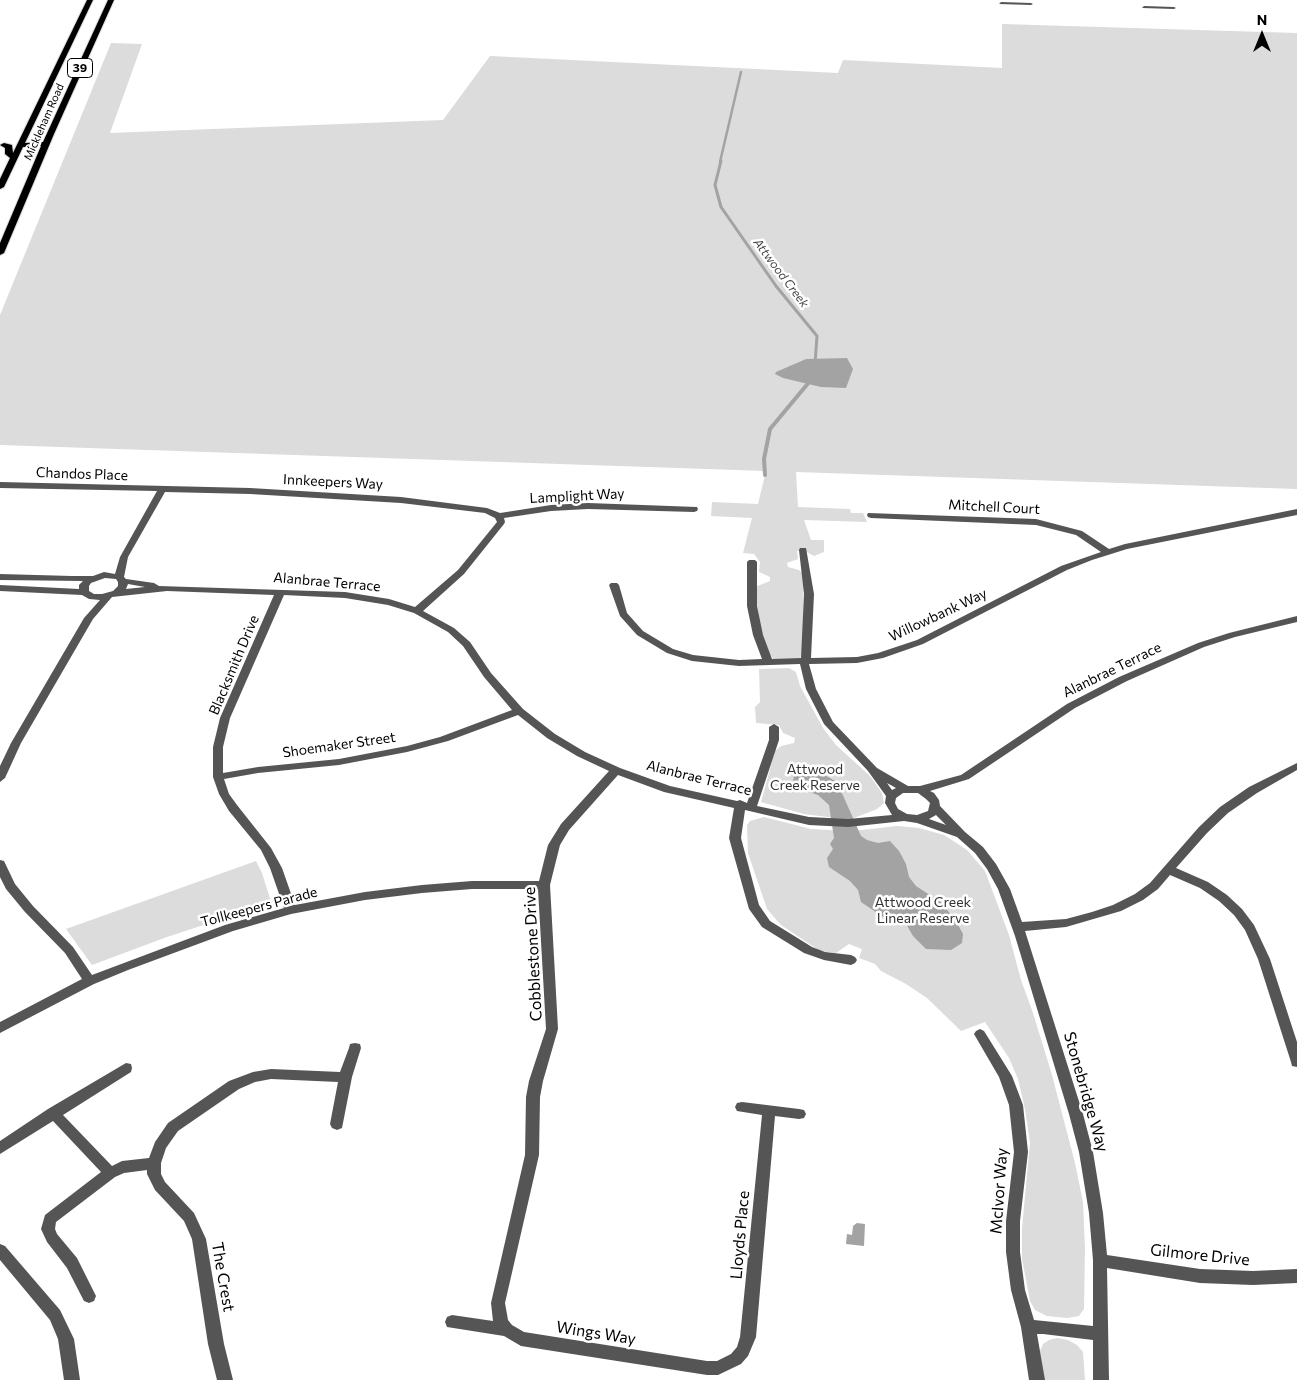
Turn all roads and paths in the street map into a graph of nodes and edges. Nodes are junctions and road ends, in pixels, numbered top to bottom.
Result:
1 (90, 0) edge
2 (111, 0) edge
3 (1156, 0) edge
4 (1015, 2) edge
5 (1001, 3) dead end
6 (1031, 4) dead end
7 (1144, 7) dead end
8 (1160, 7) junction
9 (1174, 8) dead end
10 (69, 57) junction
11 (84, 61) junction
12 (21, 143) junction
13 (47, 144) junction
14 (4, 145) dead end
15 (13, 158) junction
16 (0, 187) edge
17 (0, 253) edge
18 (0, 485) edge
19 (162, 490) junction
20 (694, 509) dead end
21 (1297, 512) edge
22 (872, 515) dead end
23 (500, 516) junction
24 (803, 550) dead end
25 (1107, 552) junction
26 (124, 557) junction
27 (752, 562) dead end
28 (104, 575) junction
29 (0, 577) edge
30 (93, 578) junction
31 (121, 579) junction
32 (614, 585) dead end
33 (0, 588) edge
34 (167, 588) junction
35 (280, 592) junction
36 (88, 594) junction
37 (112, 594) junction
38 (417, 611) junction
39 (89, 618) junction
40 (1297, 619) edge
41 (805, 662) junction
42 (768, 663) junction
43 (518, 711) junction
44 (774, 726) dead end
45 (1297, 766) edge
46 (872, 769) junction
47 (616, 770) junction
48 (218, 777) junction
49 (0, 778) edge
50 (955, 781) junction
51 (906, 789) junction
52 (920, 790) junction
53 (891, 801) junction
54 (934, 803) junction
55 (746, 806) junction
56 (904, 817) junction
57 (917, 819) junction
58 (866, 821) junction
59 (962, 835) junction
60 (0, 864) edge
61 (1170, 870) junction
62 (544, 884) junction
63 (290, 910) junction
64 (1018, 927) junction
65 (851, 960) dead end
66 (90, 981) junction
67 (0, 1028) edge
68 (980, 1034) dead end
69 (354, 1048) dead end
70 (1297, 1062) edge
71 (126, 1068) dead end
72 (345, 1078) junction
73 (742, 1107) dead end
74 (770, 1111) junction
75 (53, 1113) junction
76 (799, 1114) dead end
77 (337, 1124) dead end
78 (0, 1148) edge
79 (154, 1163) junction
80 (110, 1173) junction
81 (0, 1250) edge
82 (1100, 1260) junction
83 (1297, 1276) edge
84 (89, 1296) dead end
85 (452, 1322) dead end
86 (1028, 1327) junction
87 (507, 1330) junction
88 (1100, 1334) junction
89 (736, 1359) joint
90 (72, 1380) edge
91 (225, 1380) edge
92 (1037, 1380) edge
93 (1101, 1380) edge

1 - 10 main road, Mickleham Road / 39
2 - 11 main road, Mickleham Road / 39
3 - 8 street
4 - 5 street
4 - 6 street
7 - 8 street
8 - 9 street
10 - 11 main road
10 - 12 main road, Mickleham Road / 39
11 - 13 main road, Mickleham Road / 39
12 - 13 main road
12 - 15 main road, Mickleham Road / 39
13 - 17 main road, Mickleham Road / 39
14 - 15 main road
15 - 16 main road, Mickleham Road / 39
18 - 19 street, Chandos Place
19 - 23 street, Innkeepers Way
19 - 26 street
20 - 23 street, Lamplight Way
21 - 25 street, Willowbank Way
22 - 25 street, Mitchell Court
23 - 38 street
24 - 41 street
25 - 41 street, Willowbank Way
26 - 28 street
26 - 31 street
27 - 42 street
28 - 30 street
28 - 31 street, Alanbrae Terrace
29 - 30 street
30 - 36 street
31 - 34 street, Alanbrae Terrace
31 - 37 street
32 - 42 street, Willowbank Way
33 - 36 street
34 - 35 street, Alanbrae Terrace
34 - 37 street, Alanbrae Terrace
35 - 38 street, Alanbrae Terrace
35 - 48 street, Blacksmith Drive
36 - 37 street, Alanbrae Terrace
36 - 39 street
37 - 39 street
38 - 43 street, Alanbrae Terrace
39 - 49 street
40 - 50 street, Alanbrae Terrace
41 - 42 street, Willowbank Way
41 - 46 street
43 - 47 street, Alanbrae Terrace
43 - 48 street, Shoemaker Street
44 - 55 street
45 - 61 street
46 - 51 street
46 - 53 street
47 - 55 street, Alanbrae Terrace
47 - 62 street, Cobblestone Drive
48 - 63 street, Blacksmith Drive
50 - 52 street, Alanbrae Terrace
50 - 54 street, Alanbrae Terrace
51 - 52 street, Alanbrae Terrace
51 - 53 street, Alanbrae Terrace
52 - 54 street
53 - 56 street, Alanbrae Terrace
53 - 58 street, Alanbrae Terrace
54 - 57 street, Alanbrae Terrace
54 - 59 street, Stonebridge Way
55 - 58 street, Alanbrae Terrace
55 - 65 street
56 - 57 street, Alanbrae Terrace
56 - 58 street, Alanbrae Terrace
57 - 59 street, Stonebridge Way
59 - 64 street, Stonebridge Way
60 - 66 street
61 - 64 street
61 - 70 street
62 - 63 street, Tollkeepers Parade
62 - 87 street, Cobblestone Drive
63 - 66 street, Tollkeepers Parade
64 - 82 street, Stonebridge Way
66 - 67 street, Tollkeepers Parade
68 - 86 street, McIvor Way
69 - 72 street
71 - 75 street
72 - 77 street
72 - 79 street
73 - 74 street
74 - 76 street
74 - 89 street, Lloyds Place
75 - 78 street
75 - 80 street
79 - 80 street
79 - 91 street, The Crest
80 - 84 street
81 - 90 street
82 - 83 street, Gilmore Drive
82 - 88 street, Stonebridge Way
85 - 87 street, Wings Way
86 - 88 street
86 - 92 street, McIvor Way
87 - 89 street, Wings Way
88 - 93 street, Stonebridge Way

